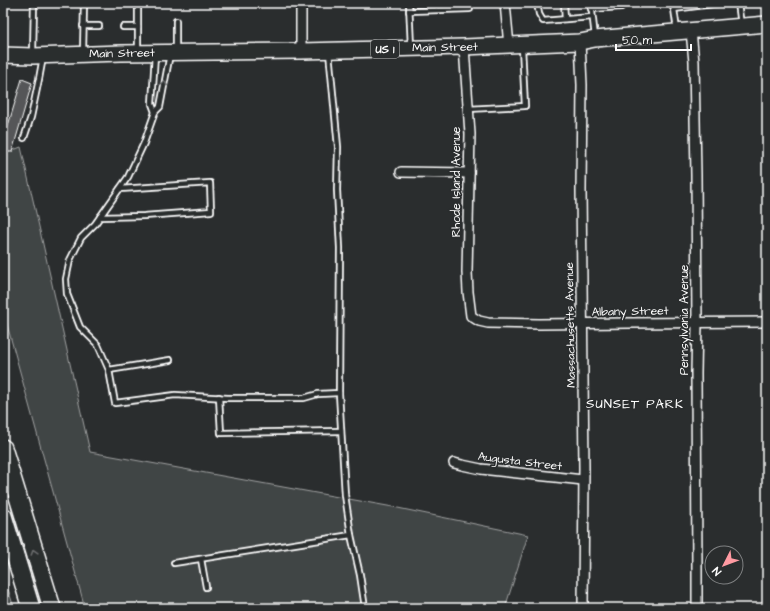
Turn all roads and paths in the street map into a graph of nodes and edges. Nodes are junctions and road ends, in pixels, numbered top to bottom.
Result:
1 (5, 3) edge
2 (34, 3) edge
3 (84, 3) edge
4 (138, 3) edge
5 (300, 3) edge
6 (409, 3) edge
7 (469, 3) edge
8 (505, 3) edge
9 (537, 3) edge
10 (564, 3) edge
11 (591, 3) edge
12 (670, 3) edge
13 (720, 3) edge
14 (738, 3) edge
15 (621, 7) dead end
16 (674, 9) junction
17 (592, 10) junction
18 (409, 12) junction
19 (3, 14) edge
20 (592, 17) junction
21 (565, 19) junction
22 (176, 21) dead end
23 (767, 24) edge
24 (83, 26) junction
25 (99, 26) dead end
26 (123, 27) dead end
27 (741, 27) junction
28 (138, 28) junction
29 (685, 32) junction
30 (588, 41) junction
31 (515, 45) junction
32 (464, 47) junction
33 (411, 48) junction
34 (329, 50) junction
35 (301, 51) junction
36 (167, 52) junction
37 (138, 53) junction
38 (83, 54) junction
39 (3, 55) edge
40 (38, 56) junction
41 (3, 59) edge
42 (468, 109) junction
43 (155, 112) junction
44 (24, 138) dead end
45 (401, 172) dead end
46 (469, 173) junction
47 (120, 189) junction
48 (100, 217) junction
49 (471, 316) joint
50 (767, 322) edge
51 (697, 323) junction
52 (582, 324) junction
53 (170, 360) dead end
54 (109, 370) junction
55 (339, 393) junction
56 (219, 397) junction
57 (341, 431) junction
58 (3, 448) edge
59 (454, 463) dead end
60 (583, 480) junction
61 (3, 516) edge
62 (351, 535) junction
63 (201, 559) junction
64 (174, 563) dead end
65 (206, 587) dead end
66 (31, 608) edge
67 (52, 608) edge
68 (365, 608) edge
69 (583, 608) edge
70 (697, 608) edge

1 - 19 lane
2 - 40 lane
3 - 24 lane
4 - 28 lane
5 - 35 street
6 - 18 lane
7 - 18 lane
8 - 31 street
9 - 21 lane
10 - 21 lane
11 - 17 lane
12 - 16 lane
13 - 16 lane
14 - 27 lane
15 - 17 lane
16 - 29 lane
17 - 20 lane
18 - 33 lane
20 - 21 lane
20 - 30 lane
22 - 36 lane
23 - 27 main road, Main Street / US 1
24 - 25 lane
24 - 38 lane
26 - 28 lane
27 - 29 main road, Main Street / US 1
28 - 37 lane
29 - 30 main road, Main Street / US 1
29 - 51 street, Pennsylvania Avenue
30 - 31 main road, Main Street / US 1
30 - 52 street, Massachusetts Avenue
31 - 32 main road, Main Street / US 1
31 - 42 lane
32 - 33 main road, Main Street / US 1
32 - 42 street, Rhode Island Avenue
33 - 34 main road, Main Street / US 1
34 - 35 main road, Main Street / US 1
34 - 55 lane
35 - 36 main road, Main Street / US 1
36 - 37 main road, Main Street / US 1
43 -> 36 lane
36 - 43 lane
37 - 38 main road, Main Street / US 1
38 - 40 main road, Main Street / US 1
39 - 40 main road, Main Street / US 1
39 - 41 lane
40 - 44 lane
42 - 46 street, Rhode Island Avenue
43 - 47 lane
45 - 46 street
46 - 49 street, Rhode Island Avenue
47 - 48 lane
47 - 48 lane
48 - 54 lane
49 - 52 street, Albany Street
50 - 51 street, Albany Street
51 - 52 street, Albany Street
51 - 70 street, Pennsylvania Avenue
52 - 60 street, Massachusetts Avenue
53 - 54 lane
54 - 56 lane
55 - 56 lane
55 - 57 lane
56 - 57 lane
57 - 62 lane
67 -> 58 highway
59 - 60 street, Augusta Street
60 - 69 street, Massachusetts Avenue
61 - 66 highway
62 - 63 lane
62 - 68 lane
63 - 64 lane
63 - 65 lane

